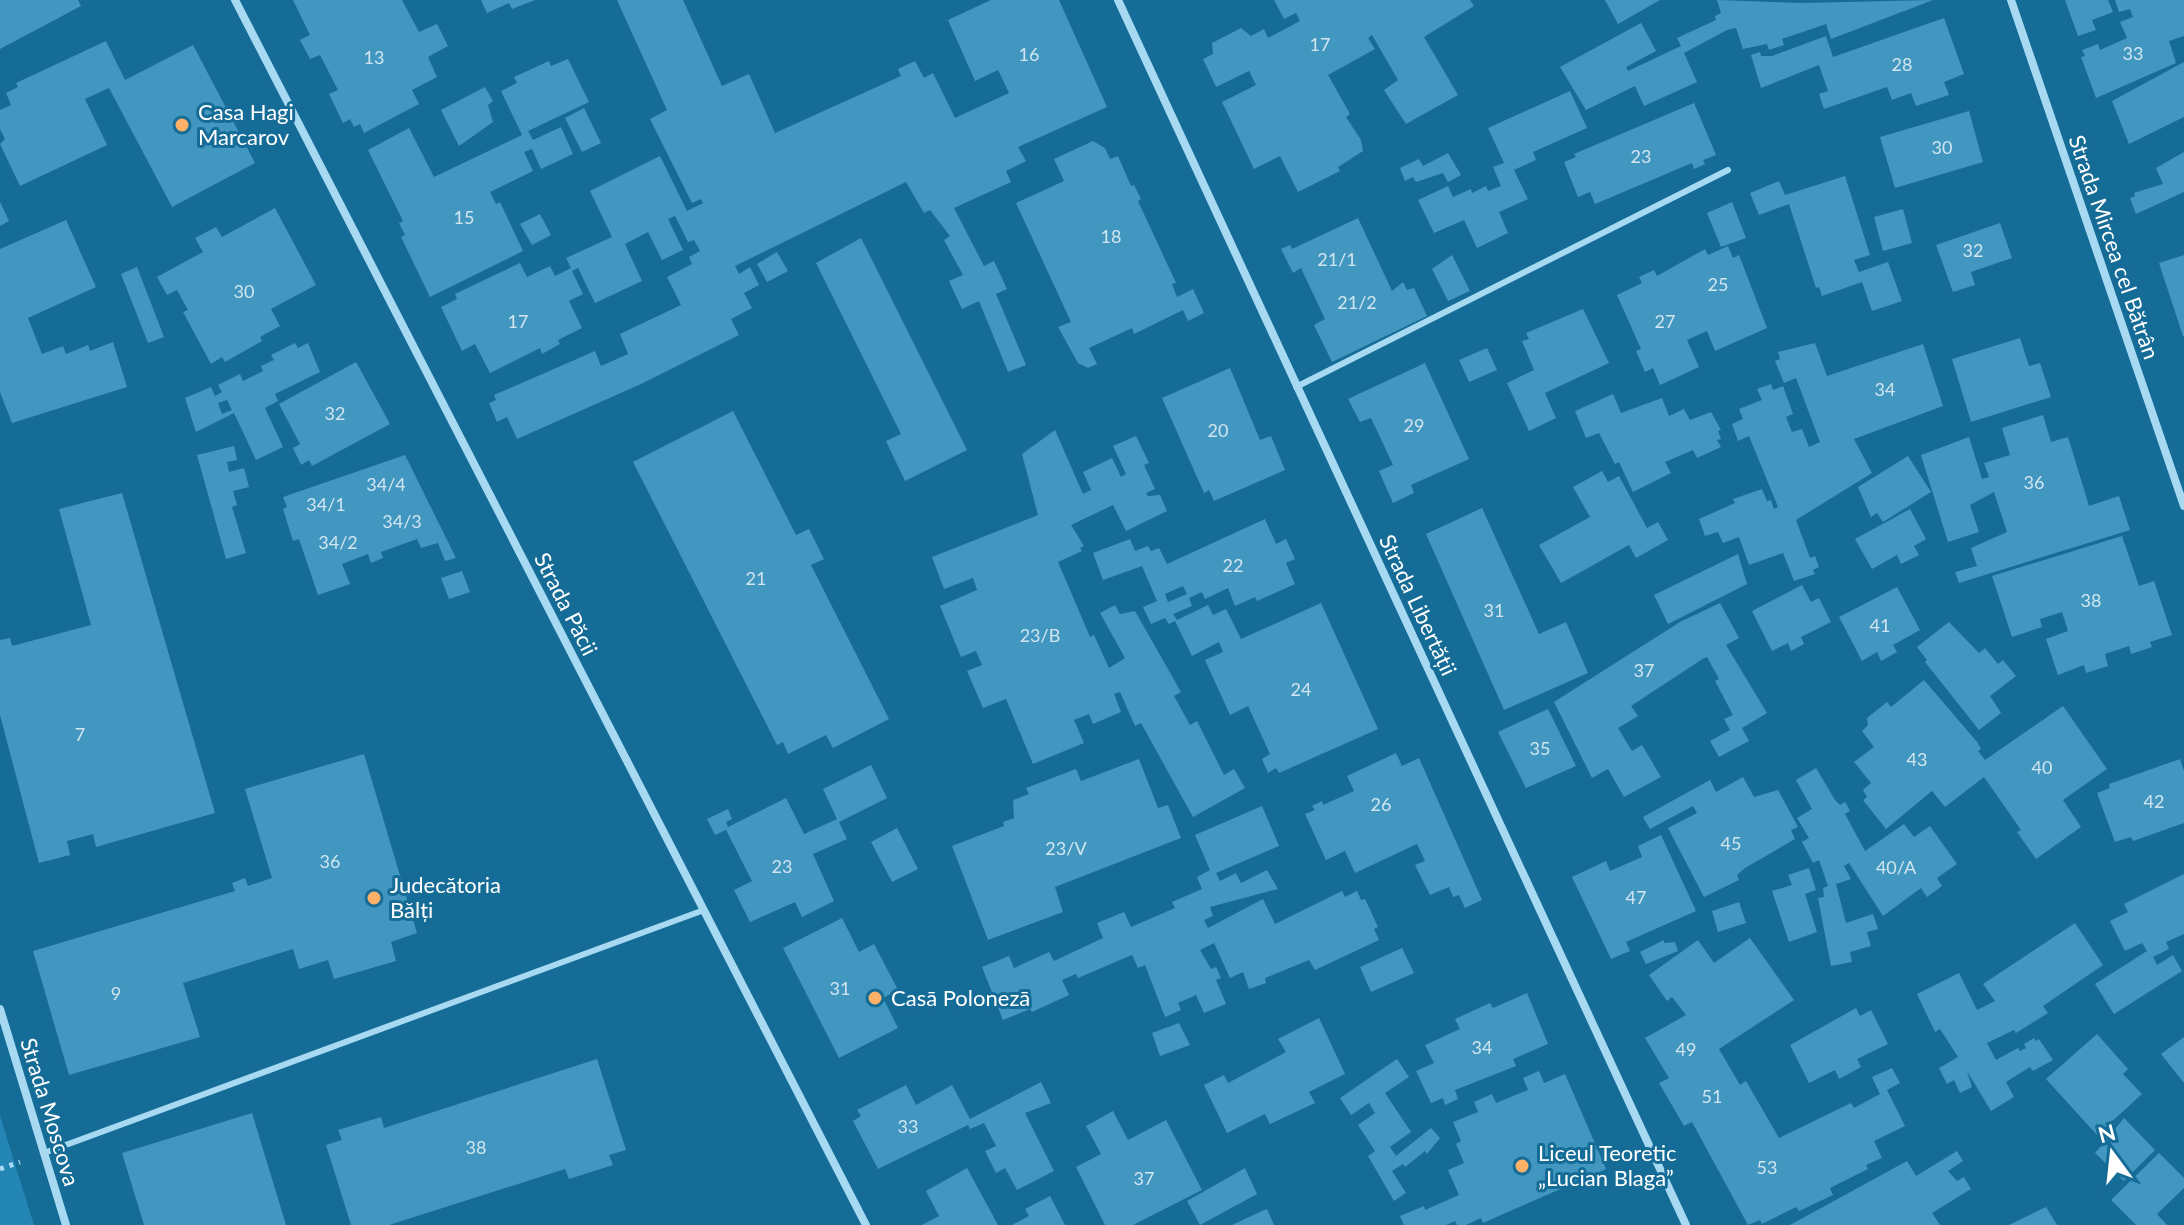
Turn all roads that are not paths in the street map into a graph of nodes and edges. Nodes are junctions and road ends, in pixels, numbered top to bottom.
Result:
1 (235, 0) edge
2 (1118, 0) edge
3 (2011, 0) edge
4 (1728, 170) dead end
5 (1296, 387) junction
6 (2184, 506) edge
7 (704, 910) junction
8 (0, 1009) edge
9 (44, 1153) junction
10 (66, 1225) edge
11 (866, 1225) edge
12 (1686, 1225) edge

1 - 7 street, Strada Păcii
2 - 5 street, Strada Libertății
3 - 6 street, Strada Mircea cel Bătrân
4 - 5 lane
5 - 12 street, Strada Libertății
7 - 9 lane
7 - 11 street, Strada Păcii
8 - 9 street, Strada Moscova
9 - 10 street, Strada Moscova

